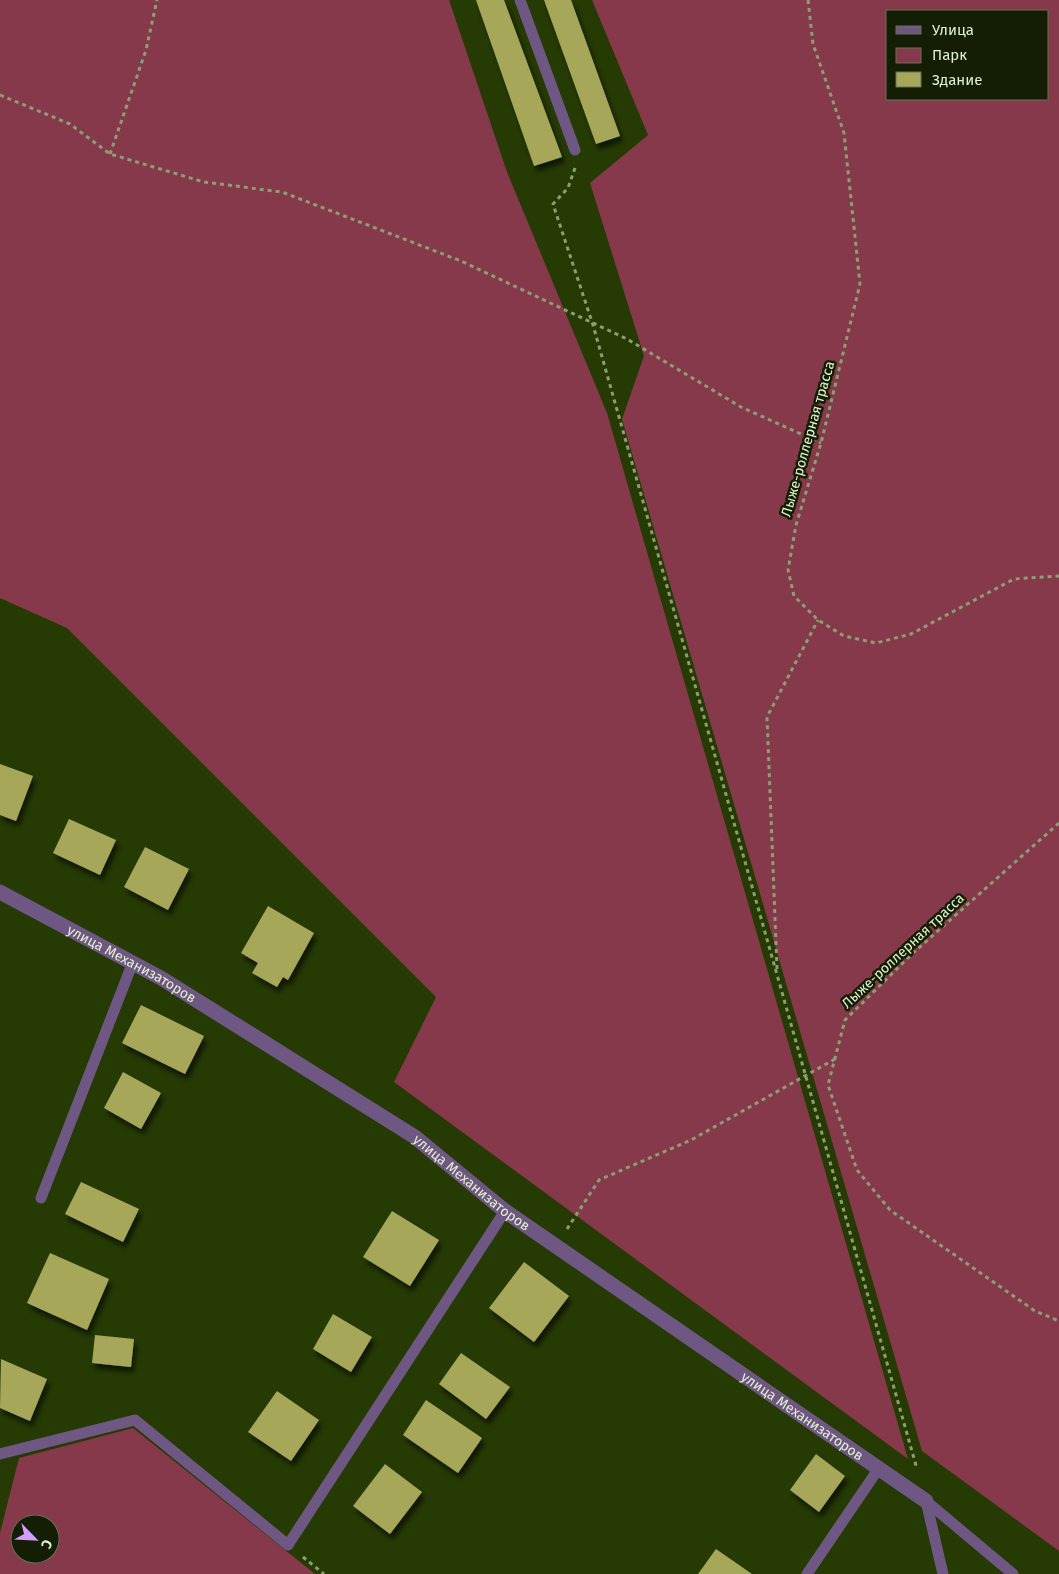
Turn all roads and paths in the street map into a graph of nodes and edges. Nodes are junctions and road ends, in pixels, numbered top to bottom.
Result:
1 (157, 0) edge
2 (520, 0) edge
3 (808, 0) edge
4 (0, 95) edge
5 (575, 150) joint
6 (110, 154) junction
7 (593, 325) junction
8 (821, 443) junction
9 (1059, 576) edge
10 (818, 620) junction
11 (1059, 823) edge
12 (0, 892) edge
13 (133, 962) junction
14 (777, 974) junction
15 (835, 1059) junction
16 (806, 1074) junction
17 (41, 1198) dead end
18 (505, 1211) junction
19 (556, 1246) junction
20 (1059, 1321) edge
21 (0, 1454) edge
22 (879, 1468) junction
23 (926, 1501) junction
24 (288, 1545) junction
25 (324, 1574) edge
26 (807, 1574) edge
27 (943, 1574) edge
28 (1013, 1574) edge

1 - 6 path
2 - 5 lane
3 - 8 path, Лыже-роллерная трасса
4 - 6 path
5 - 7 path
6 - 7 path
7 - 8 path
7 - 14 path
8 - 10 path, Лыже-роллерная трасса
9 - 10 path, Лыже-роллерная трасса
10 - 14 path
11 - 15 path, Лыже-роллерная трасса
12 - 13 street, улица Механизаторов
13 - 17 lane
13 - 18 street, улица Механизаторов
14 - 16 path
15 - 16 path
15 - 20 path, Лыже-роллерная трасса
16 - 19 path
16 - 23 path
18 - 19 street, улица Механизаторов
18 - 24 lane
19 - 22 street, улица Механизаторов
21 - 24 lane
22 - 23 street, улица Механизаторов
22 - 26 lane
23 - 27 lane
23 - 28 lane
24 - 25 path

